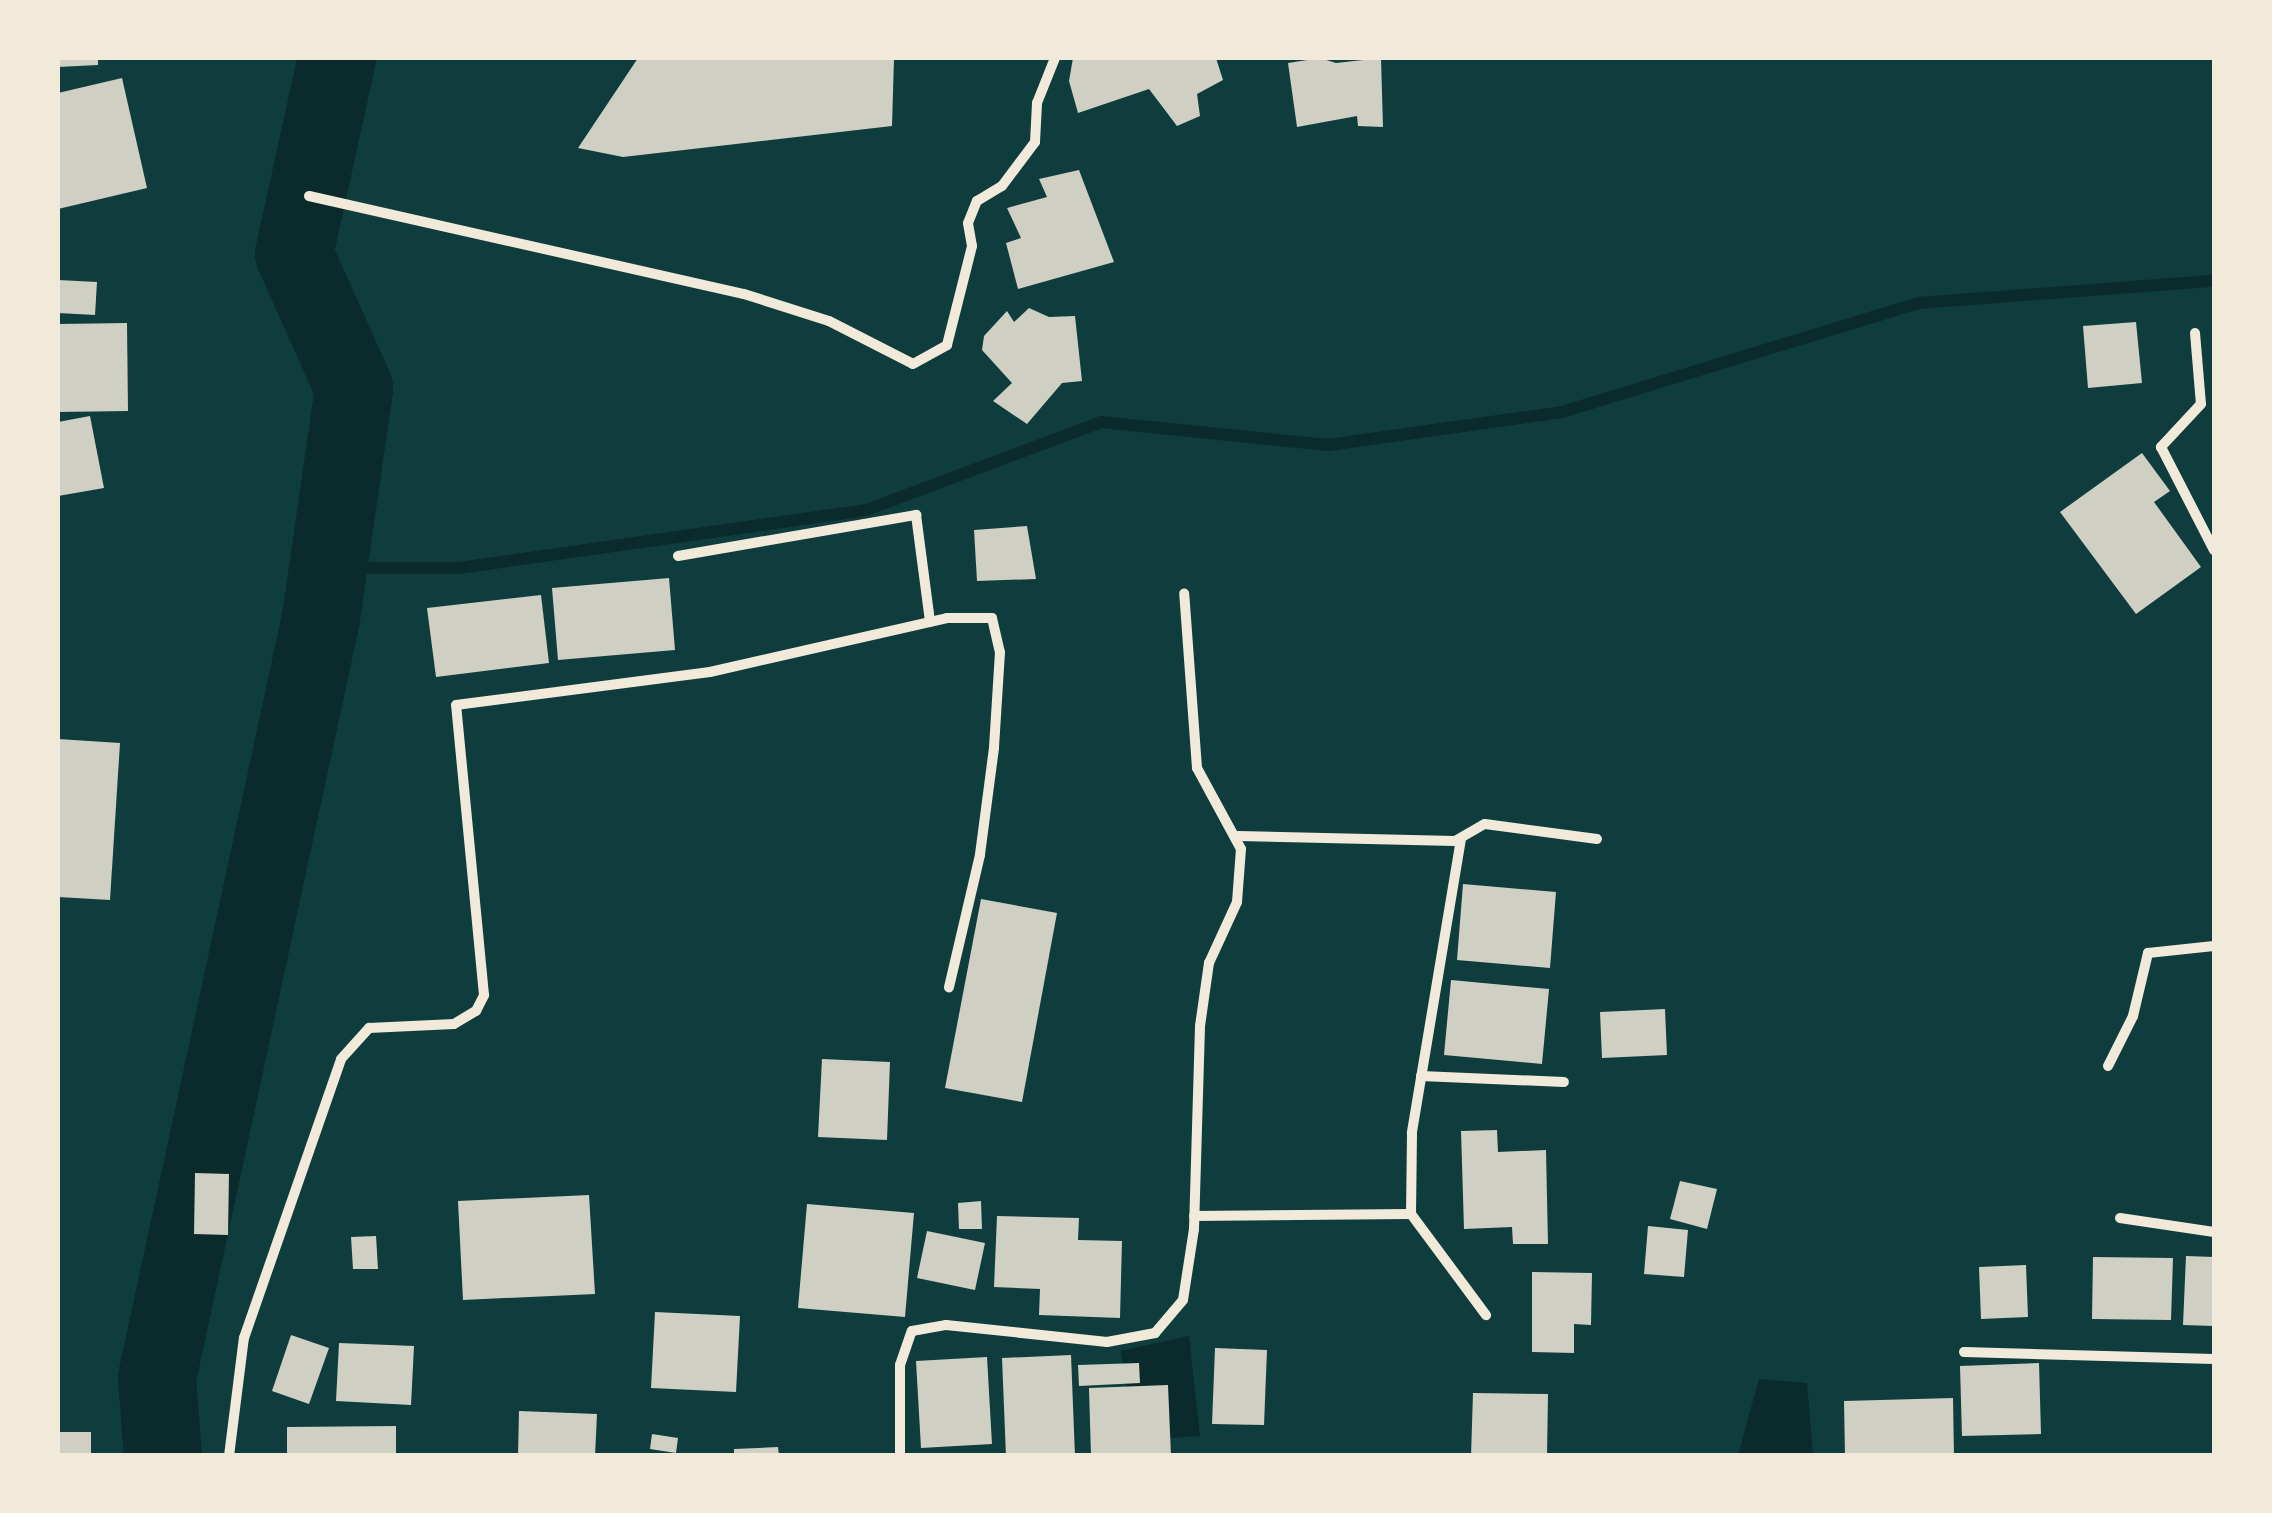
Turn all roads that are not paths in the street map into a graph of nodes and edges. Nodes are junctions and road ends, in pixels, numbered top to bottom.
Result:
1 (1054, 58) edge
2 (309, 196) dead end
3 (2195, 333) dead end
4 (2214, 550) edge
5 (678, 556) dead end
6 (1184, 593) dead end
7 (930, 622) junction
8 (1238, 836) junction
9 (1597, 838) dead end
10 (1461, 839) junction
11 (2214, 946) edge
12 (949, 987) dead end
13 (2108, 1066) dead end
14 (1421, 1076) junction
15 (1564, 1082) dead end
16 (1411, 1214) junction
17 (1194, 1216) junction
18 (2120, 1218) dead end
19 (2214, 1232) edge
20 (1486, 1314) dead end
21 (1964, 1352) dead end
22 (2214, 1359) edge
23 (228, 1456) edge
24 (900, 1456) edge

1 - 2 street
3 - 4 street
5 - 7 street
6 - 8 street
7 - 12 street
7 - 23 street
8 - 10 street
8 - 17 street
9 - 10 street
10 - 14 street
11 - 13 street
14 - 15 street
14 - 16 street
16 - 17 street
16 - 20 street
17 - 24 street
18 - 19 street
21 - 22 street

